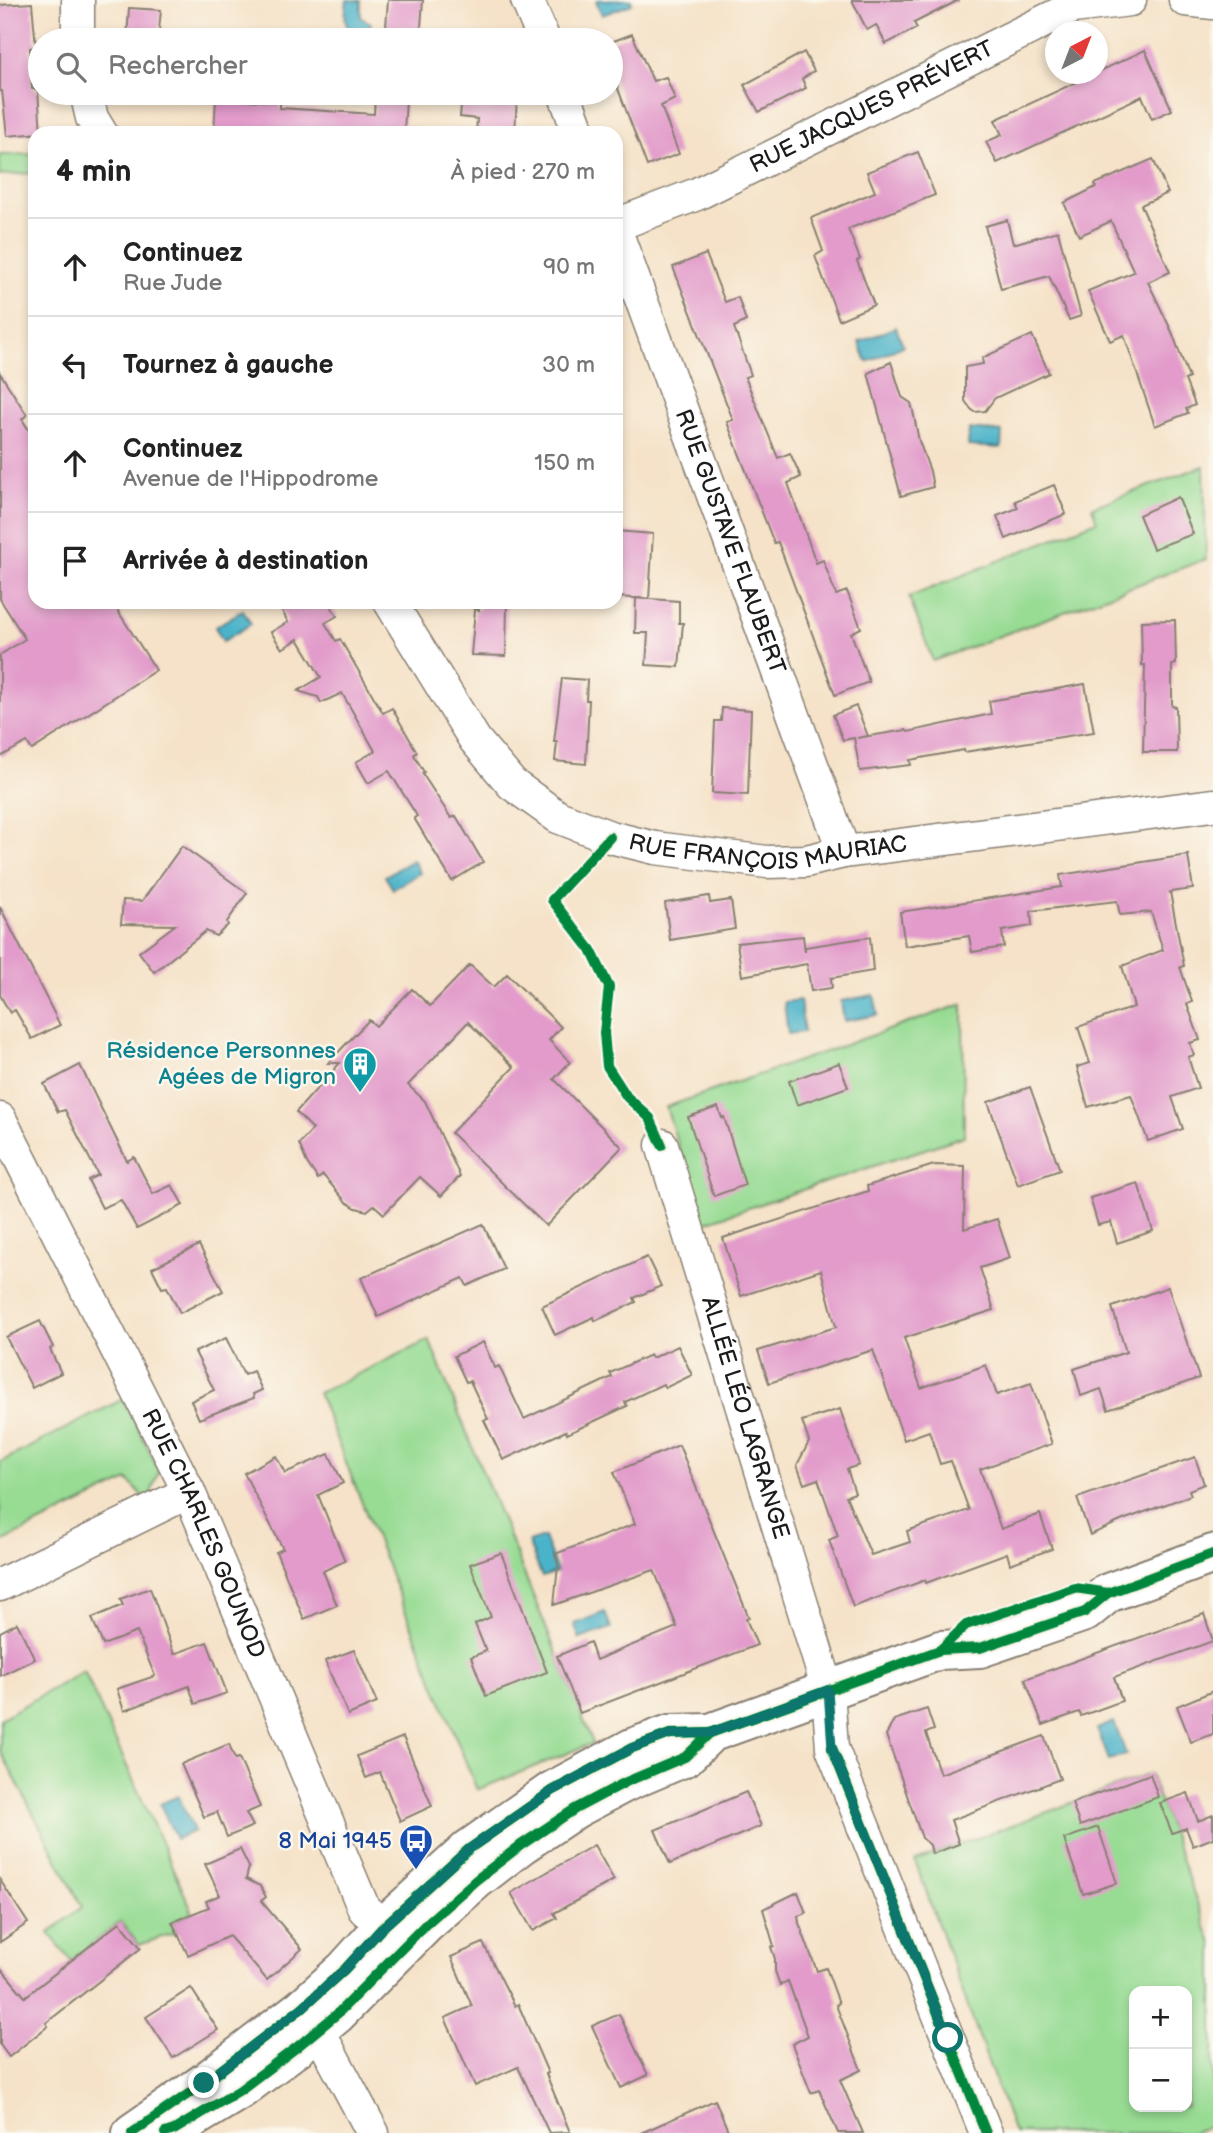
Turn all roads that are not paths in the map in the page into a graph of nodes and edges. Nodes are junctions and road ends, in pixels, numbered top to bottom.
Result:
1 (78, 0) edge
2 (527, 0) edge
3 (1130, 0) edge
4 (1185, 0) edge
5 (1213, 2) edge
6 (78, 28) edge
7 (539, 28) edge
8 (89, 105) edge
9 (568, 105) edge
10 (97, 126) edge
11 (576, 126) edge
12 (623, 222) edge
13 (623, 249) edge
14 (394, 609) edge
15 (1213, 805) edge
16 (844, 852) junction
17 (0, 1119) edge
18 (662, 1145) dead end
19 (189, 1492) junction
20 (1213, 1554) edge
21 (0, 1585) edge
22 (828, 1690) junction
23 (394, 1936) junction
24 (310, 2019) junction
25 (132, 2133) edge
26 (165, 2133) edge
27 (373, 2133) edge
28 (986, 2133) edge

1 - 6 street
2 - 7 street
3 - 12 street, RUE JACQUES PRÉVERT
4 - 5 street
8 - 10 street
9 - 11 street
13 - 16 street, RUE GUSTAVE FLAUBERT
14 - 16 street, RUE FRANÇOIS MAURIAC
15 - 16 street, RUE FRANÇOIS MAURIAC
17 - 19 street, RUE CHARLES GOUNOD
18 - 22 street, ALLÉE LÉO LAGRANGE
19 - 21 street
19 - 23 street, RUE CHARLES GOUNOD
20 - 22 street
22 - 23 street
22 - 28 street, ALLÉE LÉO LAGRANGE
23 - 24 street
24 - 25 street
24 - 26 street
24 - 27 street

